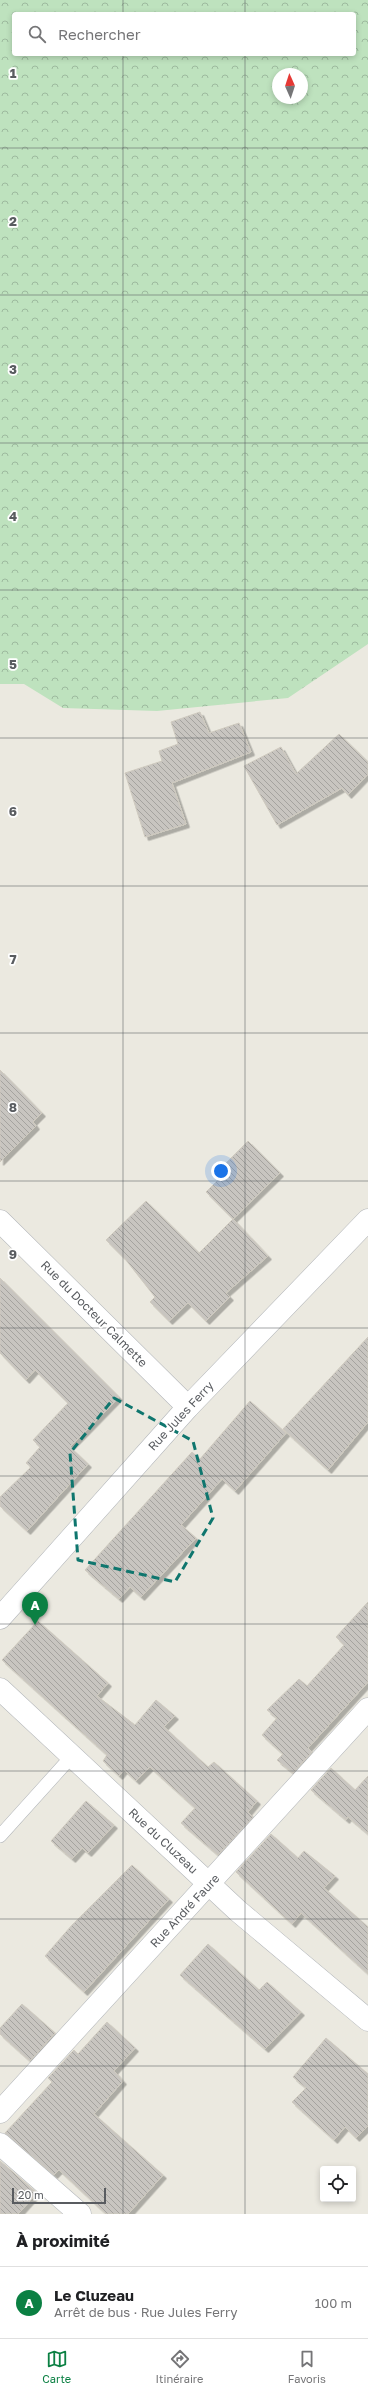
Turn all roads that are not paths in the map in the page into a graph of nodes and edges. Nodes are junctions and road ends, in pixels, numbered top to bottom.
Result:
1 (368, 1220) edge
2 (0, 1221) edge
3 (188, 1407) junction
4 (0, 1618) edge
5 (0, 1689) edge
6 (368, 1709) edge
7 (72, 1756) junction
8 (0, 1836) edge
9 (210, 1885) junction
10 (365, 2011) edge
11 (0, 2112) edge
12 (0, 2144) edge
13 (80, 2214) edge

1 - 3 street, Rue Jules Ferry
2 - 3 street, Rue du Docteur Calmette
3 - 4 street, Rue Jules Ferry
5 - 7 street, Rue du Cluzeau
6 - 9 street, Rue André Faure
7 - 8 lane
7 - 9 street, Rue du Cluzeau
9 - 10 street, Rue du Cluzeau
9 - 11 street, Rue André Faure
12 - 13 street

